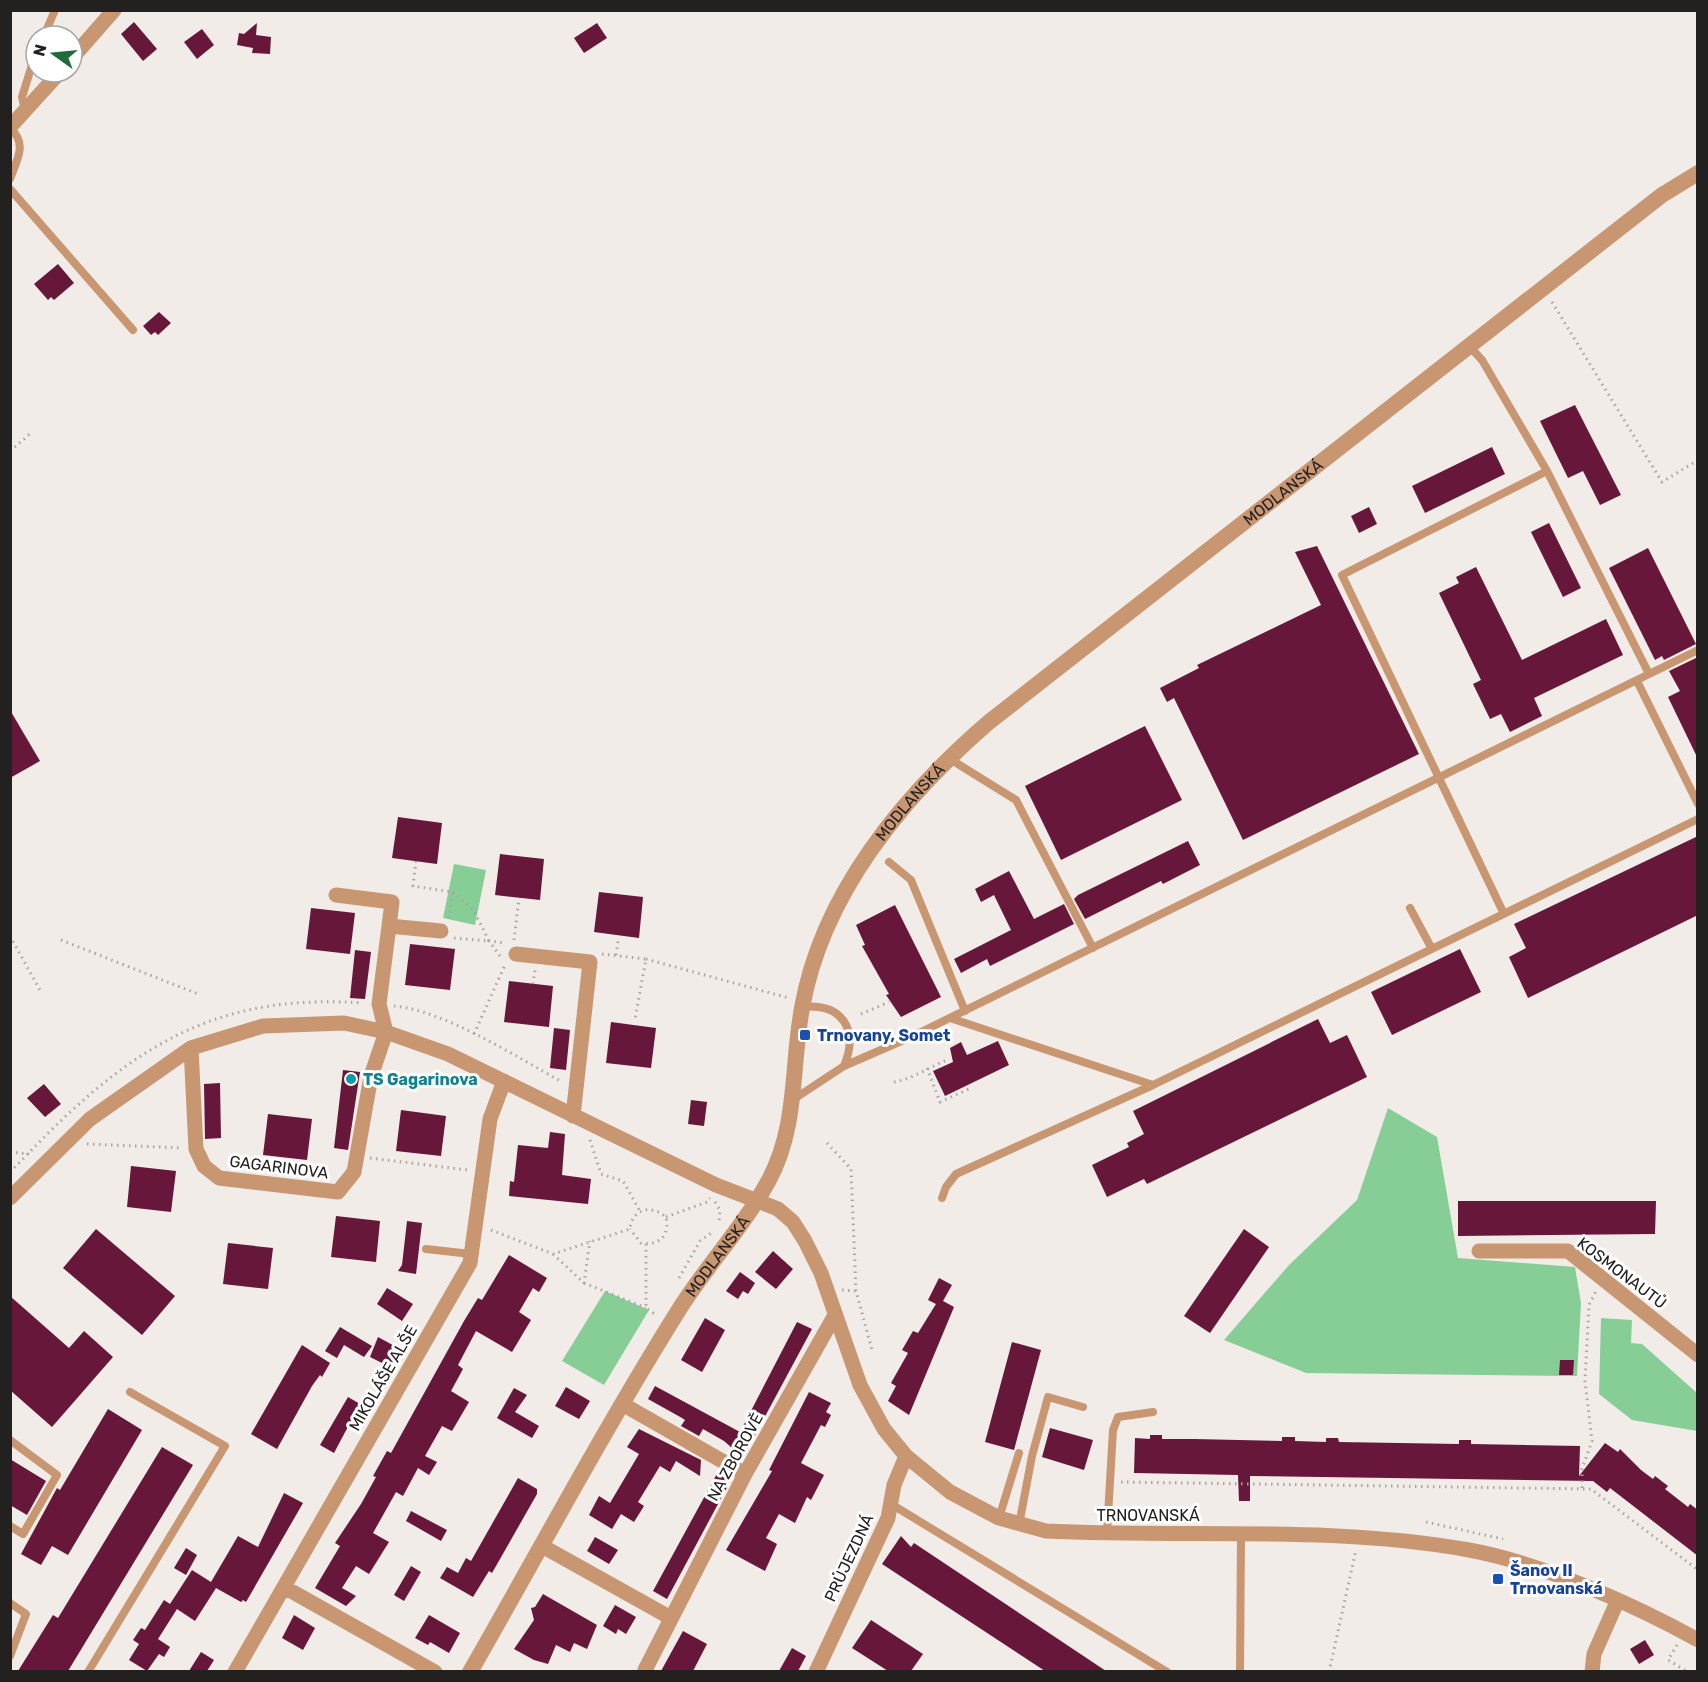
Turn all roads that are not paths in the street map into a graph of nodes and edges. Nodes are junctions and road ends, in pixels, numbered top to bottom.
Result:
1 (55, 10) edge
2 (114, 10) edge
3 (49, 24) edge
4 (84, 44) edge
5 (26, 84) edge
6 (49, 84) edge
7 (25, 111) junction
8 (10, 127) edge
9 (1698, 173) edge
10 (10, 179) edge
11 (10, 189) edge
12 (133, 330) dead end
13 (1469, 346) junction
14 (1547, 471) junction
15 (1698, 650) edge
16 (1649, 674) junction
17 (1636, 681) junction
18 (949, 758) junction
19 (1440, 777) junction
20 (1698, 804) edge
21 (1698, 819) edge
22 (889, 862) dead end
23 (336, 895) dead end
24 (1410, 908) dead end
25 (1504, 914) junction
26 (388, 926) junction
27 (445, 931) road end
28 (1092, 948) junction
29 (1432, 949) junction
30 (510, 960) road end
31 (802, 1004) junction
32 (965, 1011) junction
33 (950, 1018) junction
34 (386, 1032) junction
35 (191, 1048) junction
36 (844, 1066) junction
37 (504, 1081) junction
38 (1153, 1085) junction
39 (793, 1099) junction
40 (573, 1116) junction
41 (10, 1198) edge
42 (942, 1198) dead end
43 (757, 1200) junction
44 (426, 1249) dead end
45 (1479, 1251) dead end
46 (471, 1254) junction
47 (835, 1315) junction
48 (1698, 1355) edge
49 (130, 1392) dead end
50 (624, 1405) junction
51 (1083, 1407) dead end
52 (1153, 1412) dead end
53 (10, 1440) edge
54 (1018, 1453) dead end
55 (906, 1456) junction
56 (745, 1474) junction
57 (891, 1504) junction
58 (999, 1518) junction
59 (1019, 1525) junction
60 (10, 1526) edge
61 (1107, 1533) junction
62 (1241, 1534) junction
63 (542, 1546) junction
64 (284, 1587) junction
65 (1617, 1602) junction
66 (10, 1603) edge
67 (671, 1618) junction
68 (1698, 1640) edge
69 (10, 1656) edge
70 (645, 1670) dead end
71 (88, 1671) edge
72 (235, 1671) edge
73 (435, 1671) edge
74 (470, 1671) edge
75 (816, 1671) edge
76 (1167, 1671) edge
77 (1239, 1671) edge
78 (1592, 1671) edge

1 - 3 lane
2 - 4 street
5 - 7 lane
6 - 7 street
7 - 8 street
8 - 10 lane
9 - 13 street, MODLANSKÁ
11 - 12 lane
13 - 14 lane
13 - 18 street, MODLANSKÁ
14 - 16 lane
14 - 19 lane
15 - 16 lane
16 - 17 lane
17 - 19 lane
17 - 20 lane
18 - 28 lane
18 - 31 street, MODLANSKÁ
19 - 25 lane
19 - 28 lane
21 - 25 lane
22 - 32 lane
23 - 26 street
24 - 29 lane
25 - 29 lane
26 - 27 street
26 - 34 street
28 - 32 lane
29 - 38 lane
30 - 40 street
31 - 36 lane
31 - 39 street, MODLANSKÁ
32 - 33 lane
33 - 36 lane
33 - 38 lane
34 - 35 street
34 - 35 street, GAGARINOVA
34 - 37 street
35 - 41 street
36 - 39 lane
37 - 40 street
37 - 46 street, MIKOLÁŠE ALŠE
38 - 42 lane
39 - 43 street, MODLANSKÁ
40 - 43 street
43 - 47 street, TRNOVANSKÁ
43 - 50 street, MODLANSKÁ
44 - 46 lane
45 - 48 street, KOSMONAUTŮ
46 - 64 street, MIKOLÁŠE ALŠE
47 - 55 street, TRNOVANSKÁ
47 - 56 street, NA ZBOROVĚ
49 - 71 lane
50 - 56 street
50 - 63 street, MODLANSKÁ
51 - 59 lane
52 - 61 lane
53 - 60 lane
54 - 58 lane
55 - 57 street, PRŮJEZDNÁ
55 - 58 street, TRNOVANSKÁ
56 - 67 street, NA ZBOROVĚ
57 - 75 street, PRŮJEZDNÁ
57 - 76 lane
58 - 59 street, TRNOVANSKÁ
59 - 61 street, TRNOVANSKÁ
61 - 62 street, TRNOVANSKÁ
62 - 65 street, TRNOVANSKÁ
62 - 77 lane
63 - 67 street
63 - 74 street, MODLANSKÁ
64 - 72 street, MIKOLÁŠE ALŠE
64 - 73 street
65 - 68 street, TRNOVANSKÁ
65 - 78 street
66 - 69 lane
67 - 70 street, NA ZBOROVĚ

